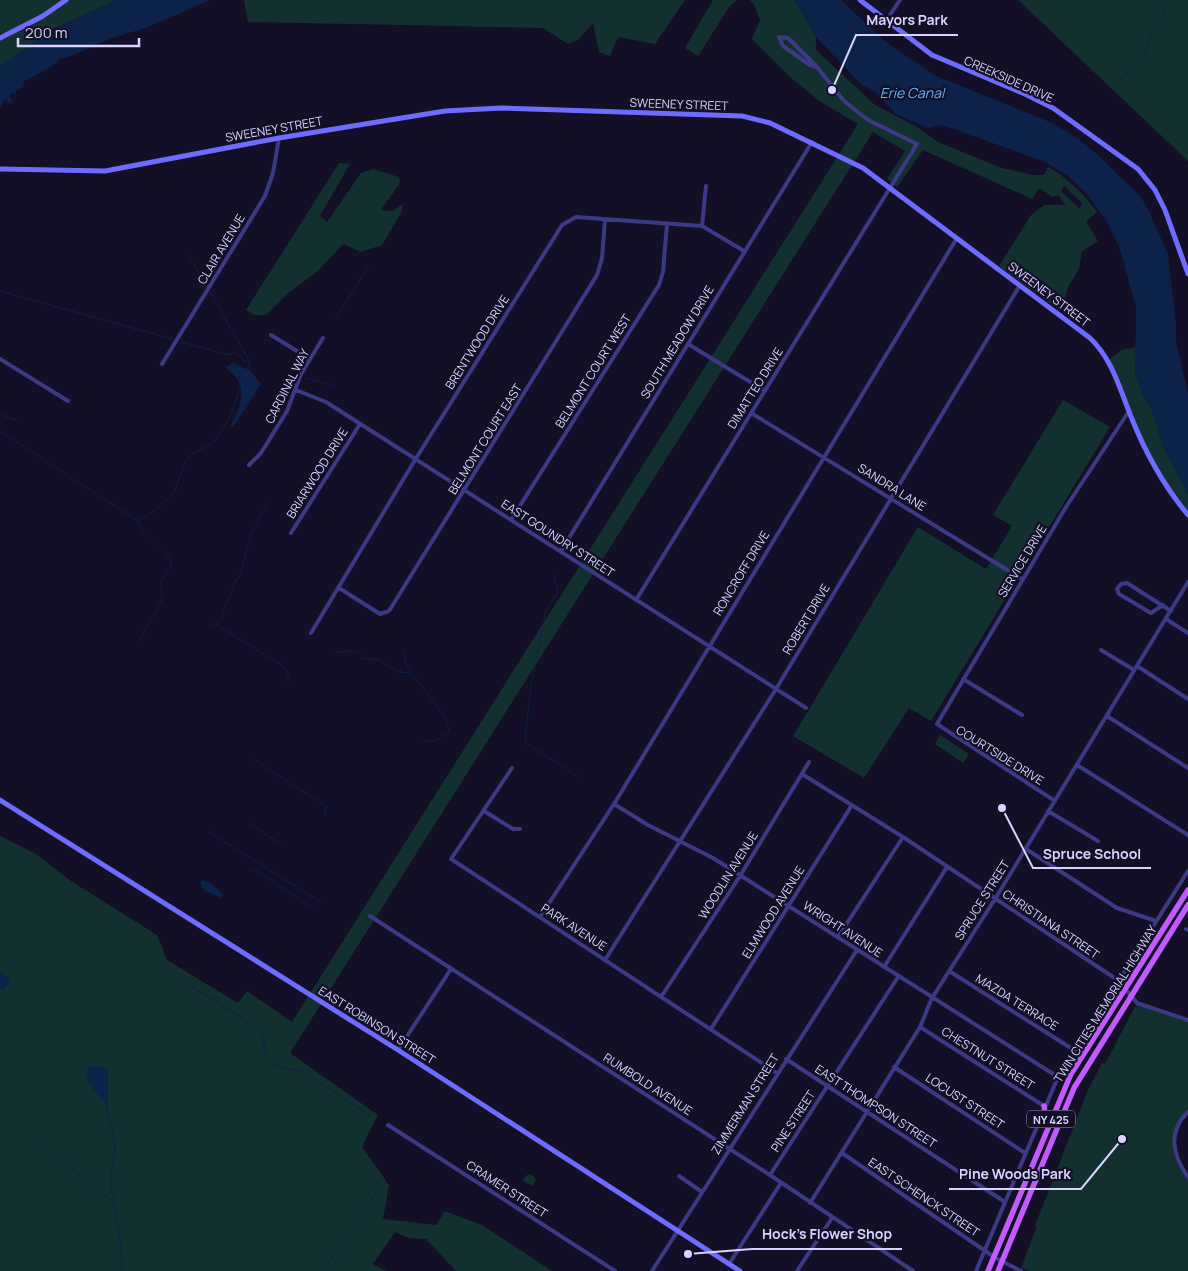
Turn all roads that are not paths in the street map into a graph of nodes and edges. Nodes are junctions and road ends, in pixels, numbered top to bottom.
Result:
1 (66, 0) edge
2 (860, 0) edge
3 (900, 0) edge
4 (886, 21) junction
5 (1, 36) edge
6 (817, 67) junction
7 (279, 138) junction
8 (812, 142) junction
9 (0, 169) edge
10 (706, 186) dead end
11 (890, 188) junction
12 (605, 220) junction
13 (667, 224) junction
14 (702, 226) junction
15 (957, 238) junction
16 (744, 251) junction
17 (1188, 274) edge
18 (1020, 285) junction
19 (271, 335) dead end
20 (324, 338) dead end
21 (688, 344) junction
22 (0, 359) edge
23 (310, 359) junction
24 (162, 364) dead end
25 (296, 390) junction
26 (765, 391) junction
27 (68, 401) dead end
28 (1129, 411) junction
29 (751, 413) junction
30 (360, 424) junction
31 (824, 456) junction
32 (415, 460) junction
33 (249, 465) dead end
34 (465, 490) junction
35 (891, 497) junction
36 (1188, 515) edge
37 (512, 520) junction
38 (291, 533) dead end
39 (560, 552) junction
40 (1022, 579) junction
41 (1188, 582) edge
42 (339, 588) junction
43 (636, 600) junction
44 (1163, 606) junction
45 (1171, 611) junction
46 (1166, 619) junction
47 (311, 633) dead end
48 (1188, 633) edge
49 (709, 646) junction
50 (1101, 650) dead end
51 (1137, 666) junction
52 (1134, 670) junction
53 (964, 679) junction
54 (776, 689) junction
55 (1188, 699) edge
56 (806, 708) dead end
57 (1022, 715) dead end
58 (1107, 716) junction
59 (937, 724) joint
60 (809, 762) dead end
61 (1077, 765) junction
62 (512, 768) dead end
63 (1188, 768) edge
64 (802, 774) junction
65 (0, 800) edge
66 (1055, 801) junction
67 (614, 804) junction
68 (852, 805) junction
69 (484, 811) junction
70 (1048, 811) junction
71 (520, 828) dead end
72 (1188, 834) edge
73 (903, 837) junction
74 (1098, 841) dead end
75 (680, 842) junction
76 (1026, 849) junction
77 (947, 867) junction
78 (1188, 870) edge
79 (740, 876) junction
80 (1188, 890) edge
81 (995, 899) junction
82 (1188, 905) edge
83 (790, 906) junction
84 (370, 916) dead end
85 (540, 917) junction
86 (1156, 922) junction
87 (838, 937) junction
88 (857, 950) junction
89 (605, 960) junction
90 (884, 967) junction
91 (451, 969) junction
92 (949, 972) junction
93 (898, 977) junction
94 (1119, 981) junction
95 (1125, 989) junction
96 (1131, 996) junction
97 (661, 997) junction
98 (932, 998) junction
99 (1109, 1014) junction
100 (1188, 1020) edge
101 (920, 1027) junction
102 (711, 1029) junction
103 (1086, 1031) junction
104 (398, 1050) junction
105 (1074, 1050) junction
106 (786, 1059) junction
107 (894, 1067) junction
108 (777, 1073) junction
109 (1058, 1077) junction
110 (828, 1086) junction
111 (1044, 1106) junction
112 (868, 1112) junction
113 (1188, 1112) edge
114 (388, 1125) dead end
115 (1047, 1128) junction
116 (729, 1149) junction
117 (842, 1153) junction
118 (1026, 1153) junction
119 (770, 1175) junction
120 (679, 1176) dead end
121 (1188, 1177) edge
122 (781, 1183) junction
123 (702, 1192) junction
124 (1005, 1202) junction
125 (810, 1203) junction
126 (832, 1218) junction
127 (678, 1230) junction
128 (985, 1250) junction
129 (994, 1257) junction
130 (1002, 1261) junction
131 (728, 1264) junction
132 (615, 1271) edge
133 (652, 1271) edge
134 (740, 1271) edge
135 (797, 1271) edge
136 (913, 1271) edge
137 (976, 1271) edge
138 (988, 1271) edge
139 (998, 1271) edge
140 (1021, 1271) edge

1 - 5 street
2 - 4 street, CREEKSIDE DRIVE
3 - 4 street
4 - 17 street, CREEKSIDE DRIVE
6 - 6 street
6 - 11 street, DIMATTEO DRIVE
7 - 8 street, SWEENEY STREET
7 - 9 street, SWEENEY STREET
7 - 24 street, CLAIR AVENUE
8 - 11 street, SWEENEY STREET
8 - 16 street, SOUTH MEADOW DRIVE
10 - 14 street
11 - 15 street, SWEENEY STREET
11 - 26 street, DIMATTEO DRIVE
12 - 13 street, BRENTWOOD DRIVE
12 - 32 street, BRENTWOOD DRIVE
12 - 34 street, BELMONT COURT EAST
13 - 14 street, BRENTWOOD DRIVE
13 - 37 street, BELMONT COURT WEST
14 - 16 street, BRENTWOOD DRIVE
15 - 18 street, SWEENEY STREET
15 - 31 street, RONCROFF DRIVE
16 - 21 street, SOUTH MEADOW DRIVE
18 - 28 street, SWEENEY STREET
18 - 35 street, ROBERT DRIVE
19 - 23 street
20 - 23 street, CARDINAL WAY
21 - 26 street
21 - 39 street, SOUTH MEADOW DRIVE
22 - 27 street
23 - 25 street, CARDINAL WAY
25 - 30 street, EAST GOUNDRY STREET
25 - 33 street, CARDINAL WAY
26 - 29 street, DIMATTEO DRIVE
28 - 36 street, SWEENEY STREET
28 - 40 street, SERVICE DRIVE
29 - 31 street, SANDRA LANE
29 - 43 street, DIMATTEO DRIVE
30 - 32 street, EAST GOUNDRY STREET
30 - 38 street, BRIARWOOD DRIVE
31 - 35 street, SANDRA LANE
31 - 49 street, RONCROFF DRIVE
32 - 34 street, EAST GOUNDRY STREET
32 - 42 street, BRENTWOOD DRIVE
34 - 37 street, EAST GOUNDRY STREET
34 - 42 street, BELMONT COURT EAST
35 - 40 street, SANDRA LANE
35 - 54 street, ROBERT DRIVE
37 - 39 street, EAST GOUNDRY STREET
39 - 43 street, EAST GOUNDRY STREET
40 - 53 street, SERVICE DRIVE
41 - 45 street, SPRUCE STREET
42 - 47 street, BRENTWOOD DRIVE
43 - 49 street, EAST GOUNDRY STREET
44 - 44 street
44 - 45 street
45 - 46 street, SPRUCE STREET
46 - 48 street
46 - 51 street, SPRUCE STREET
49 - 54 street, EAST GOUNDRY STREET
49 - 67 street, RONCROFF DRIVE
50 - 52 street
51 - 52 street, SPRUCE STREET
51 - 55 street
52 - 58 street, SPRUCE STREET
53 - 57 street
53 - 59 street, SERVICE DRIVE
54 - 56 street, EAST GOUNDRY STREET
54 - 75 street, ROBERT DRIVE
58 - 61 street, SPRUCE STREET
58 - 63 street
59 - 66 street, COURTSIDE DRIVE
60 - 64 street, WOODLIN AVENUE
61 - 66 street, SPRUCE STREET
61 - 72 street
62 - 69 street, PARK AVENUE
64 - 68 street, CHRISTIANA STREET
64 - 79 street, WOODLIN AVENUE
65 - 104 street, EAST ROBINSON STREET
66 - 70 street, SPRUCE STREET
67 - 75 street, WRIGHT AVENUE
67 - 85 street, RONCROFF DRIVE
68 - 73 street, CHRISTIANA STREET
68 - 83 street, ELMWOOD AVENUE
69 - 71 street
69 - 85 street, PARK AVENUE
70 - 74 street
70 - 76 street, SPRUCE STREET
73 - 77 street, CHRISTIANA STREET
73 - 87 street
75 - 79 street, WRIGHT AVENUE
75 - 89 street, ROBERT DRIVE
76 - 81 street, SPRUCE STREET
76 - 86 street
77 - 81 street, CHRISTIANA STREET
77 - 90 street
78 - 86 street
79 - 83 street, WRIGHT AVENUE
79 - 97 street, WOODLIN AVENUE
80 - 95 main road, TWIN CITIES MEMORIAL HIGHWAY / NY 425
81 - 92 street, SPRUCE STREET
81 - 94 street, CHRISTIANA STREET
82 - 96 main road, TWIN CITIES MEMORIAL HIGHWAY / NY 425
83 - 87 street, WRIGHT AVENUE
83 - 102 street, ELMWOOD AVENUE
84 - 91 street, RUMBOLD AVENUE
85 - 89 street, PARK AVENUE
86 - 94 street
87 - 88 street, WRIGHT AVENUE
88 - 90 street, WRIGHT AVENUE
88 - 106 street, ZIMMERMAN STREET
89 - 97 street, PARK AVENUE
90 - 93 street, WRIGHT AVENUE
91 - 104 street
91 - 116 street, RUMBOLD AVENUE
92 - 98 street, SPRUCE STREET
92 - 105 street, MAZDA TERRACE
93 - 98 street, WRIGHT AVENUE
93 - 110 street, PINE STREET
94 - 95 street, CHRISTIANA STREET
94 - 103 street
95 - 96 street, CHRISTIANA STREET
95 - 99 main road, TWIN CITIES MEMORIAL HIGHWAY / NY 425
96 - 100 street, CHRISTIANA STREET
96 - 130 main road, TWIN CITIES MEMORIAL HIGHWAY / NY 425
97 - 102 street, PARK AVENUE
98 - 101 street, SPRUCE STREET
98 - 109 street, WRIGHT AVENUE
99 - 103 main road
99 - 115 main road, TWIN CITIES MEMORIAL HIGHWAY / NY 425
101 - 107 street, SPRUCE STREET
101 - 111 street, CHESTNUT STREET
102 - 108 street, PARK AVENUE
103 - 105 street
104 - 127 street, EAST ROBINSON STREET
105 - 109 street
106 - 108 street, ZIMMERMAN STREET
106 - 110 street, EAST THOMPSON STREET
107 - 112 street, SPRUCE STREET
107 - 118 street, LOCUST STREET
108 - 116 street, ZIMMERMAN STREET
109 - 111 street
110 - 112 street, EAST THOMPSON STREET
110 - 119 street, PINE STREET
111 - 115 main road
111 - 118 street
112 - 117 street, SPRUCE STREET
112 - 124 street, EAST THOMPSON STREET
113 - 121 street
114 - 132 street, CRAMER STREET
115 - 129 main road, TWIN CITIES MEMORIAL HIGHWAY / NY 425
116 - 119 street, RUMBOLD AVENUE
116 - 123 street, ZIMMERMAN STREET
117 - 125 street, SPRUCE STREET
117 - 128 street, EAST SCHENCK STREET
118 - 124 street
119 - 122 street, RUMBOLD AVENUE
120 - 123 street
122 - 125 street, RUMBOLD AVENUE
122 - 131 street
123 - 127 street, ZIMMERMAN STREET
124 - 128 street
125 - 126 street, RUMBOLD AVENUE
126 - 135 street
126 - 136 street, RUMBOLD AVENUE
127 - 131 street, EAST ROBINSON STREET
127 - 133 street, ZIMMERMAN STREET
128 - 129 street, EAST SCHENCK STREET
128 - 137 street
129 - 130 street, EAST SCHENCK STREET
129 - 138 main road, TWIN CITIES MEMORIAL HIGHWAY / NY 425
130 - 139 main road, TWIN CITIES MEMORIAL HIGHWAY / NY 425
130 - 140 street, EAST SCHENCK STREET
131 - 134 street, EAST ROBINSON STREET

